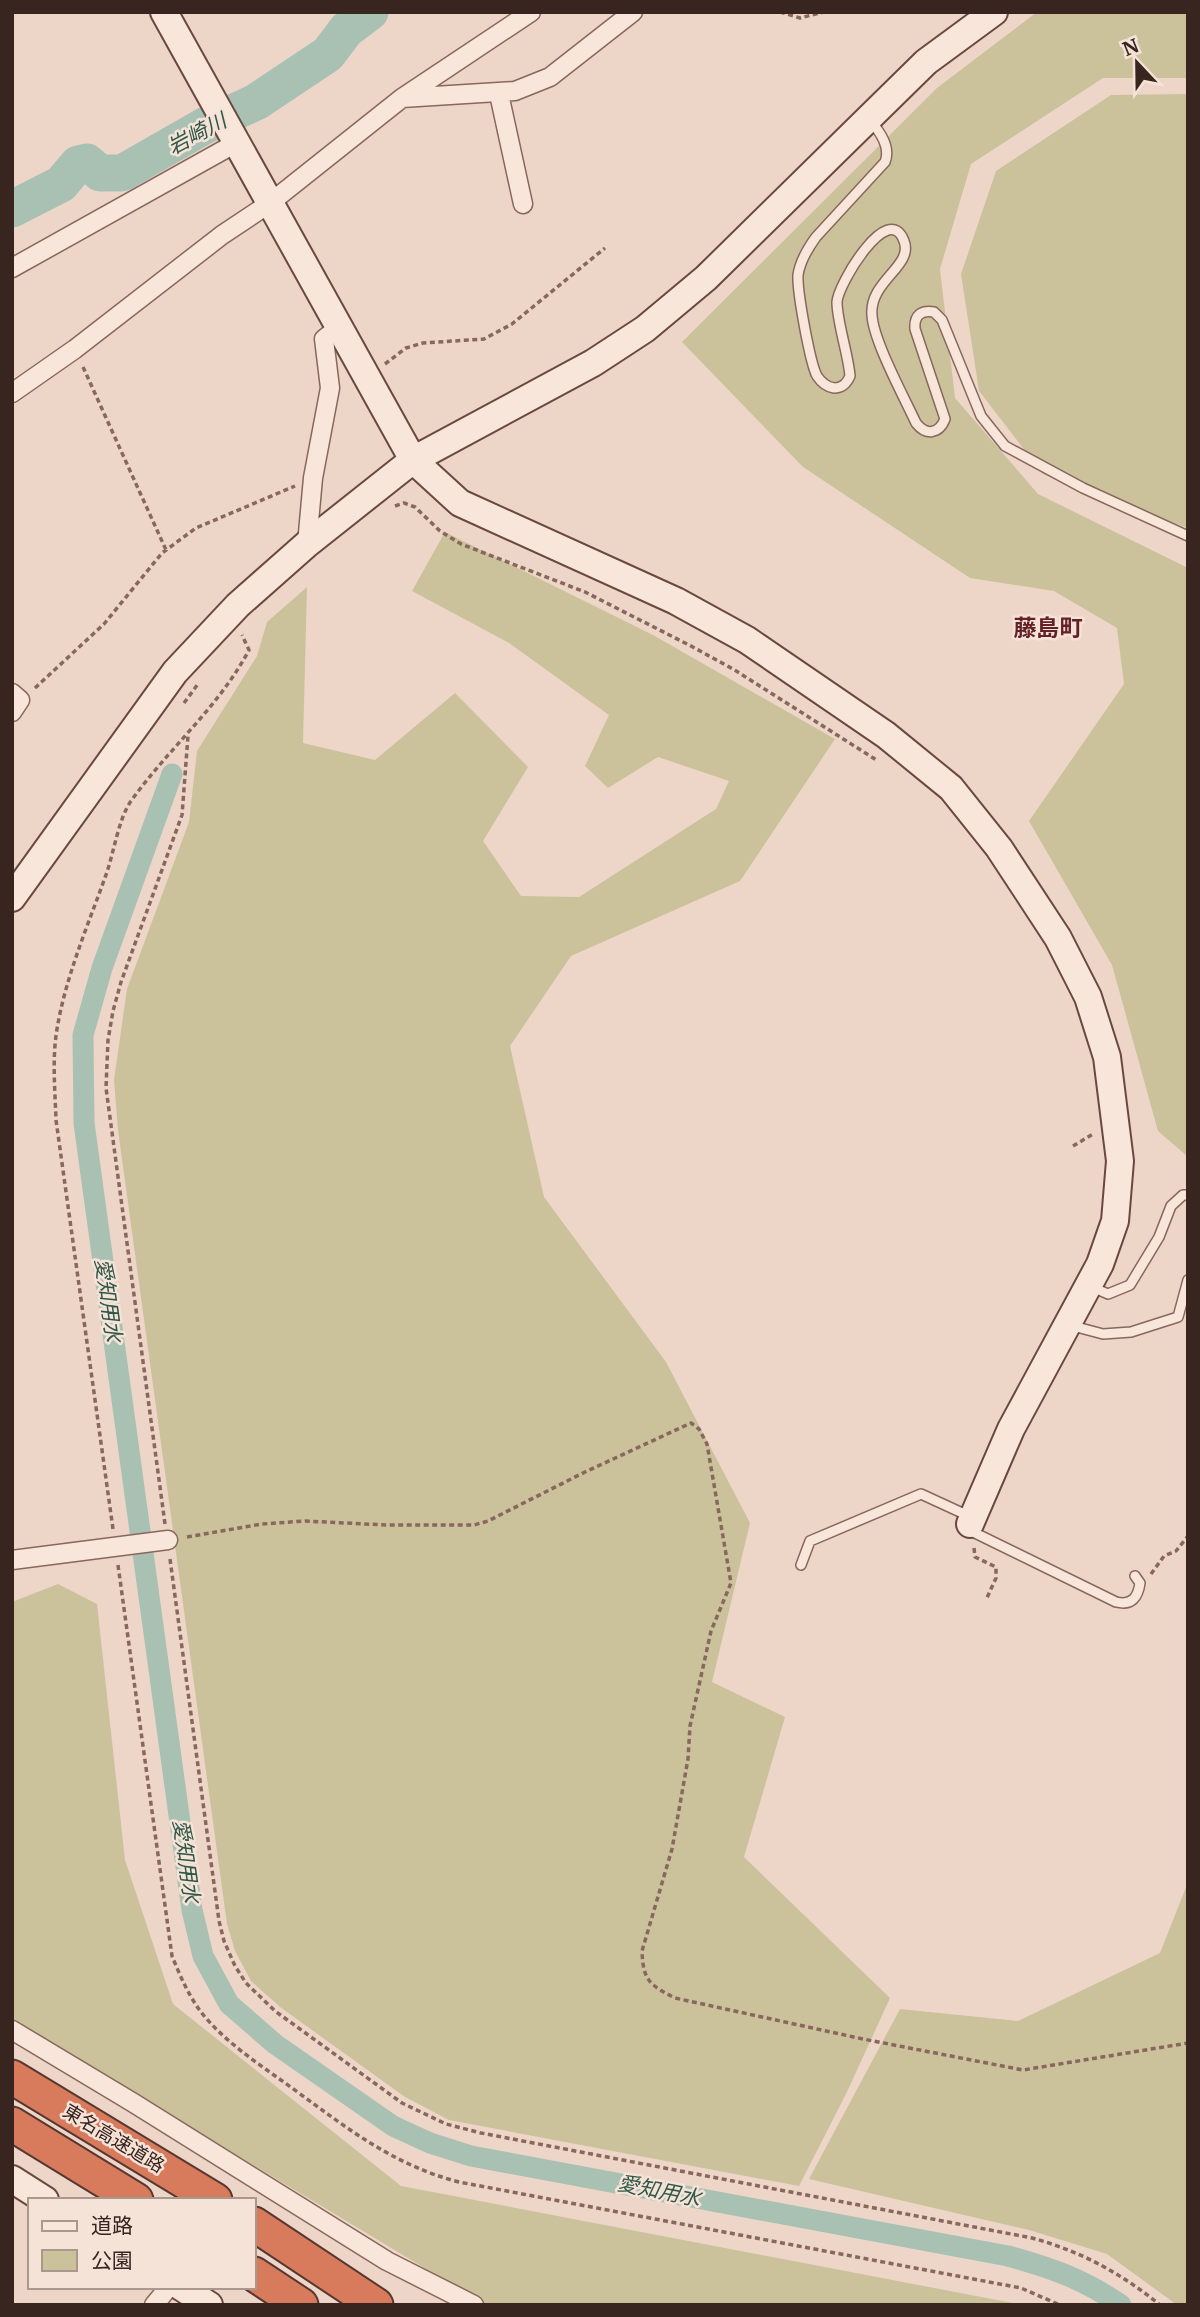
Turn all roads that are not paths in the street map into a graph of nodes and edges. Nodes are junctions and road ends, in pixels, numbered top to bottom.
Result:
1 (164, 12) edge
2 (531, 12) edge
3 (633, 12) edge
4 (993, 12) edge
5 (499, 94) junction
6 (402, 98) junction
7 (868, 117) junction
8 (235, 140) junction
9 (270, 203) junction
10 (523, 204) dead end
11 (12, 268) edge
12 (339, 327) junction
13 (12, 393) edge
14 (413, 460) junction
15 (1188, 536) edge
16 (307, 544) junction
17 (12, 898) edge
18 (1188, 1195) edge
19 (1188, 1280) edge
20 (1089, 1286) junction
21 (1068, 1324) junction
22 (972, 1525) junction
23 (167, 1540) road end
24 (12, 1560) edge
25 (802, 1565) dead end
26 (1135, 1576) dead end
27 (12, 2031) edge
28 (12, 2077) edge
29 (12, 2124) edge
30 (12, 2179) edge
31 (42, 2198) edge
32 (133, 2198) edge
33 (212, 2198) edge
34 (256, 2225) edge
35 (256, 2275) edge
36 (167, 2289) edge
37 (184, 2289) edge
38 (154, 2305) edge
39 (209, 2305) edge
40 (301, 2305) edge
41 (376, 2305) edge
42 (474, 2305) edge

1 - 8 street
2 - 6 street
3 - 5 street
4 - 7 street
5 - 6 street
5 - 10 street
6 - 9 street
7 - 14 street
7 - 15 lane
8 - 9 street
8 - 11 street
9 - 12 street
9 - 13 street
12 - 14 street
12 - 16 street
14 - 16 street
14 - 20 street
16 - 17 street
18 - 20 lane
19 - 21 lane
20 - 21 street
21 - 22 street
22 - 25 lane
22 - 26 lane
23 - 24 street
27 - 42 street
28 - 33 highway, 東名高速道路
29 - 32 highway, 東名高速道路
30 - 31 street
34 - 41 highway
35 - 40 highway
36 - 38 street
37 - 39 street

